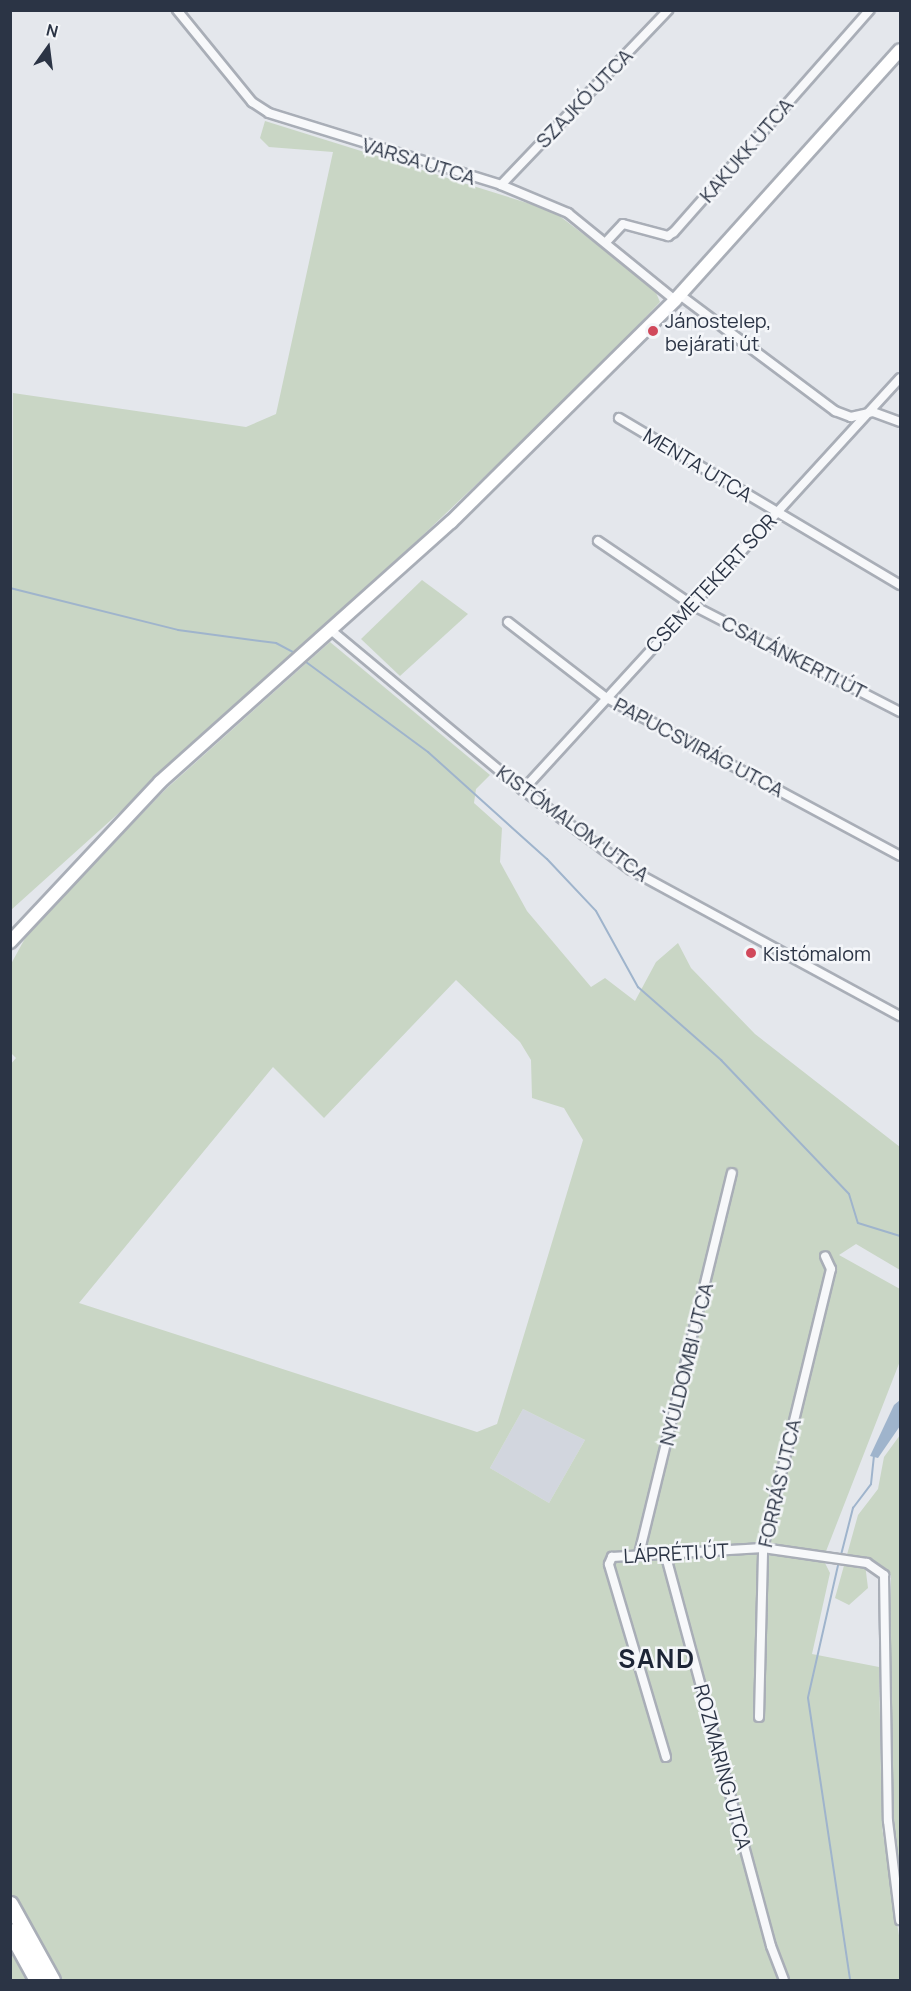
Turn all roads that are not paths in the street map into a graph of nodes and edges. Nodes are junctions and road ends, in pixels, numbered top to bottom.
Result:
1 (177, 10) edge
2 (668, 10) edge
3 (870, 10) edge
4 (900, 50) edge
5 (501, 185) junction
6 (607, 241) junction
7 (677, 298) junction
8 (900, 378) edge
9 (866, 414) junction
10 (619, 418) dead end
11 (900, 422) edge
12 (777, 512) junction
13 (598, 541) dead end
14 (900, 585) edge
15 (692, 605) junction
16 (508, 622) dead end
17 (332, 631) junction
18 (605, 697) junction
19 (900, 712) edge
20 (523, 790) junction
21 (900, 856) edge
22 (10, 942) edge
23 (900, 1016) edge
24 (732, 1173) dead end
25 (825, 1256) dead end
26 (763, 1548) junction
27 (665, 1553) junction
28 (639, 1554) junction
29 (759, 1717) dead end
30 (666, 1757) dead end
31 (10, 1904) edge
32 (900, 1920) edge
33 (10, 1931) edge
34 (37, 1980) edge
35 (52, 1980) edge
36 (784, 1980) edge

1 - 5 street, VARSA UTCA
2 - 5 street, SZAJKÓ UTCA
3 - 6 street, KAKUKK UTCA
4 - 7 main road
5 - 6 street, VARSA UTCA
6 - 7 street, VARSA UTCA
7 - 9 street, VARSA UTCA
7 - 17 main road
8 - 9 street, CSEMETEKERT SOR
9 - 11 street, VARSA UTCA
9 - 12 street, CSEMETEKERT SOR
10 - 12 street, MENTA UTCA
12 - 14 street, MENTA UTCA
12 - 15 street, CSEMETEKERT SOR
13 - 15 street, CSALÁNKERTI ÚT
15 - 18 street, CSEMETEKERT SOR
15 - 19 street, CSALÁNKERTI ÚT
16 - 18 street, PAPUCSVIRÁG UTCA
17 - 20 street, KISTÓMALOM UTCA
17 - 22 main road
18 - 20 street, CSEMETEKERT SOR
18 - 21 street, PAPUCSVIRÁG UTCA
20 - 23 street, KISTÓMALOM UTCA
24 - 28 street, NYÚLDOMBI UTCA
25 - 26 street, FORRÁS UTCA
26 - 27 street, LÁPRÉTI ÚT
26 - 29 street, FORRÁS UTCA
26 - 32 street, LÁPRÉTI ÚT
27 - 28 street, LÁPRÉTI ÚT
27 - 36 street, ROZMARING UTCA
28 - 30 street, LÁPRÉTI ÚT
31 - 35 highway
33 - 34 highway

